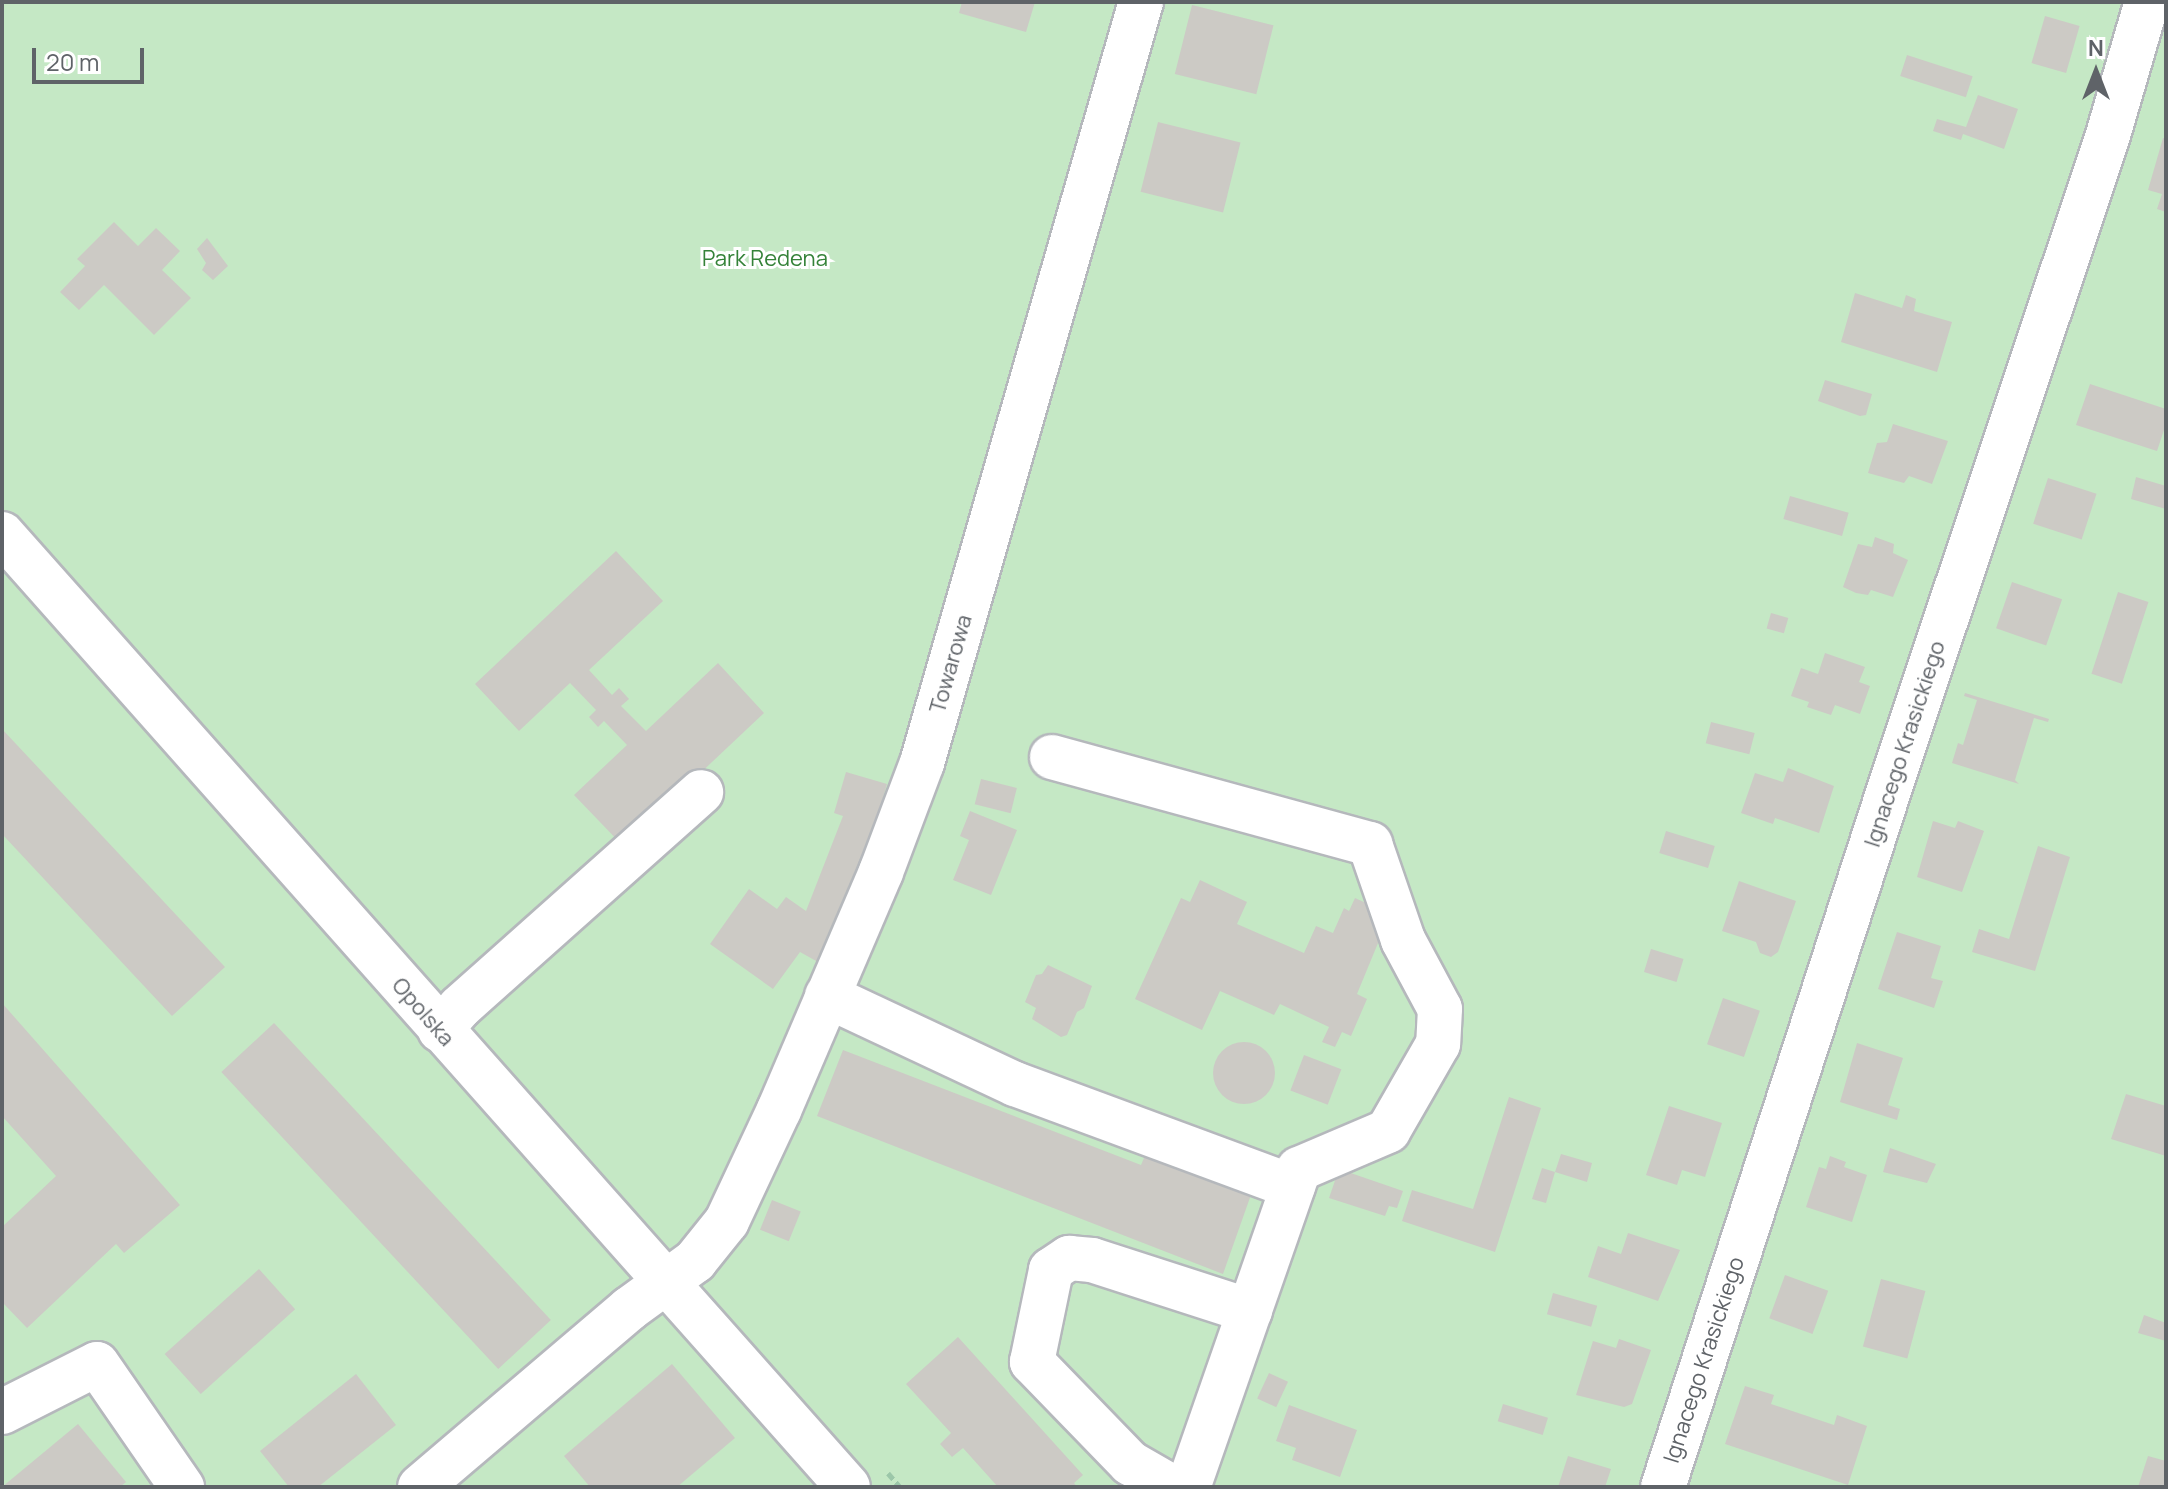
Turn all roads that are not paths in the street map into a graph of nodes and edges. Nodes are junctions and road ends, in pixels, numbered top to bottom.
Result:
1 (1141, 2) edge
2 (2147, 2) edge
3 (2, 534) edge
4 (1052, 757) dead end
5 (701, 792) dead end
6 (827, 996) junction
7 (440, 1030) junction
8 (1293, 1187) junction
9 (665, 1281) junction
10 (1250, 1311) junction
11 (2, 1412) edge
12 (182, 1487) edge
13 (420, 1487) edge
14 (848, 1487) edge
15 (1172, 1487) edge
16 (1188, 1487) edge
17 (1663, 1487) edge

1 - 6 street, Towarowa
2 - 17 street, Ignacego Krasickiego
3 - 7 street, Opolska
4 - 8 street
5 - 7 street
6 - 8 street
6 - 9 street, Towarowa
7 - 9 street, Opolska
8 - 10 street
9 - 13 street, Towarowa
9 - 14 street, Opolska
10 - 15 street
10 - 16 street
11 - 12 street

